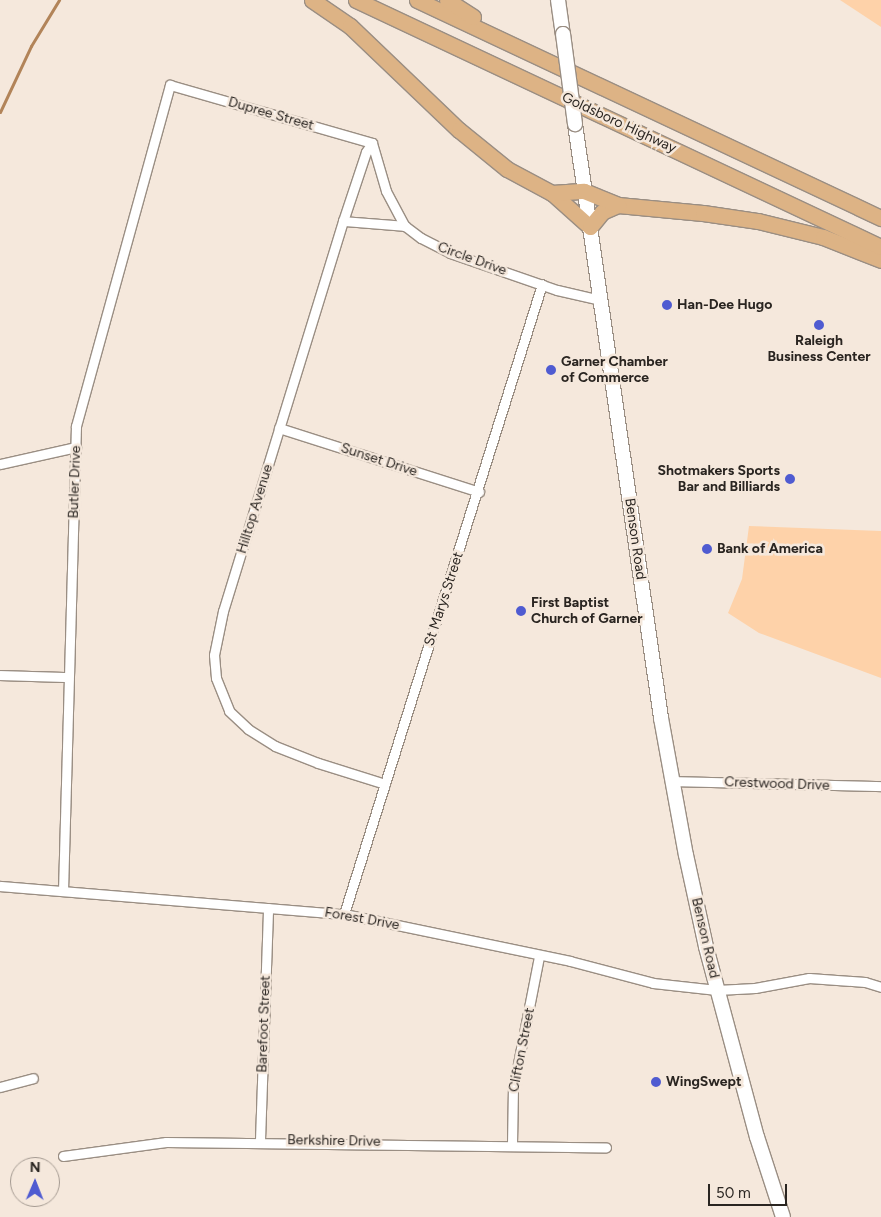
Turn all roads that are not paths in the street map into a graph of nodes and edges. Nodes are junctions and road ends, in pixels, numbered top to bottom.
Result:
1 (312, 0) edge
2 (356, 0) edge
3 (417, 0) edge
4 (447, 0) edge
5 (558, 0) edge
6 (516, 46) junction
7 (170, 85) joint
8 (372, 143) junction
9 (584, 191) junction
10 (552, 193) junction
11 (618, 205) junction
12 (881, 218) edge
13 (343, 221) junction
14 (405, 226) junction
15 (590, 227) junction
16 (881, 247) edge
17 (881, 260) edge
18 (542, 284) junction
19 (600, 300) junction
20 (279, 428) junction
21 (76, 447) junction
22 (0, 464) edge
23 (479, 492) junction
24 (0, 675) edge
25 (68, 677) junction
26 (674, 781) junction
27 (386, 784) junction
28 (881, 786) edge
29 (0, 886) edge
30 (63, 891) junction
31 (268, 908) junction
32 (344, 914) junction
33 (539, 956) junction
34 (881, 986) edge
35 (718, 990) junction
36 (34, 1078) dead end
37 (0, 1087) edge
38 (260, 1140) junction
39 (512, 1144) junction
40 (606, 1147) dead end
41 (63, 1156) dead end
42 (782, 1217) edge

1 - 10 main road
2 - 16 main road, Goldsboro Highway
3 - 6 main road, Goldsboro Highway
4 - 6 main road
5 - 9 main road, Benson Road, bridge
6 - 12 main road, Goldsboro Highway
7 - 8 street, Dupree Street
7 - 21 street, Butler Drive
8 - 13 street, Hilltop Avenue
8 - 14 street
9 - 10 main road
9 - 11 main road
9 - 15 main road, Benson Road
10 - 15 main road
11 - 15 main road
11 - 17 main road
13 - 14 street
13 - 20 street, Hilltop Avenue
14 - 18 street, Circle Drive
15 - 19 main road, Benson Road
18 - 19 street, Circle Drive
18 - 23 street, St Marys Street
19 - 26 main road, Benson Road
20 - 23 street, Sunset Drive
20 - 27 street, Hilltop Avenue
21 - 22 street
21 - 25 street, Butler Drive
23 - 27 street, St Marys Street
24 - 25 street
25 - 30 street, Butler Drive
26 - 28 street, Crestwood Drive
26 - 35 main road, Benson Road
27 - 32 street, St Marys Street
29 - 30 street, Forest Drive
30 - 31 street, Forest Drive
31 - 32 street, Forest Drive
31 - 38 street, Barefoot Street
32 - 33 street, Forest Drive
33 - 35 street, Forest Drive
33 - 39 street, Clifton Street
34 - 35 street, Forest Drive
35 - 42 main road, Benson Road
36 - 37 street
38 - 39 street, Berkshire Drive
38 - 41 street, Berkshire Drive
39 - 40 street, Berkshire Drive

